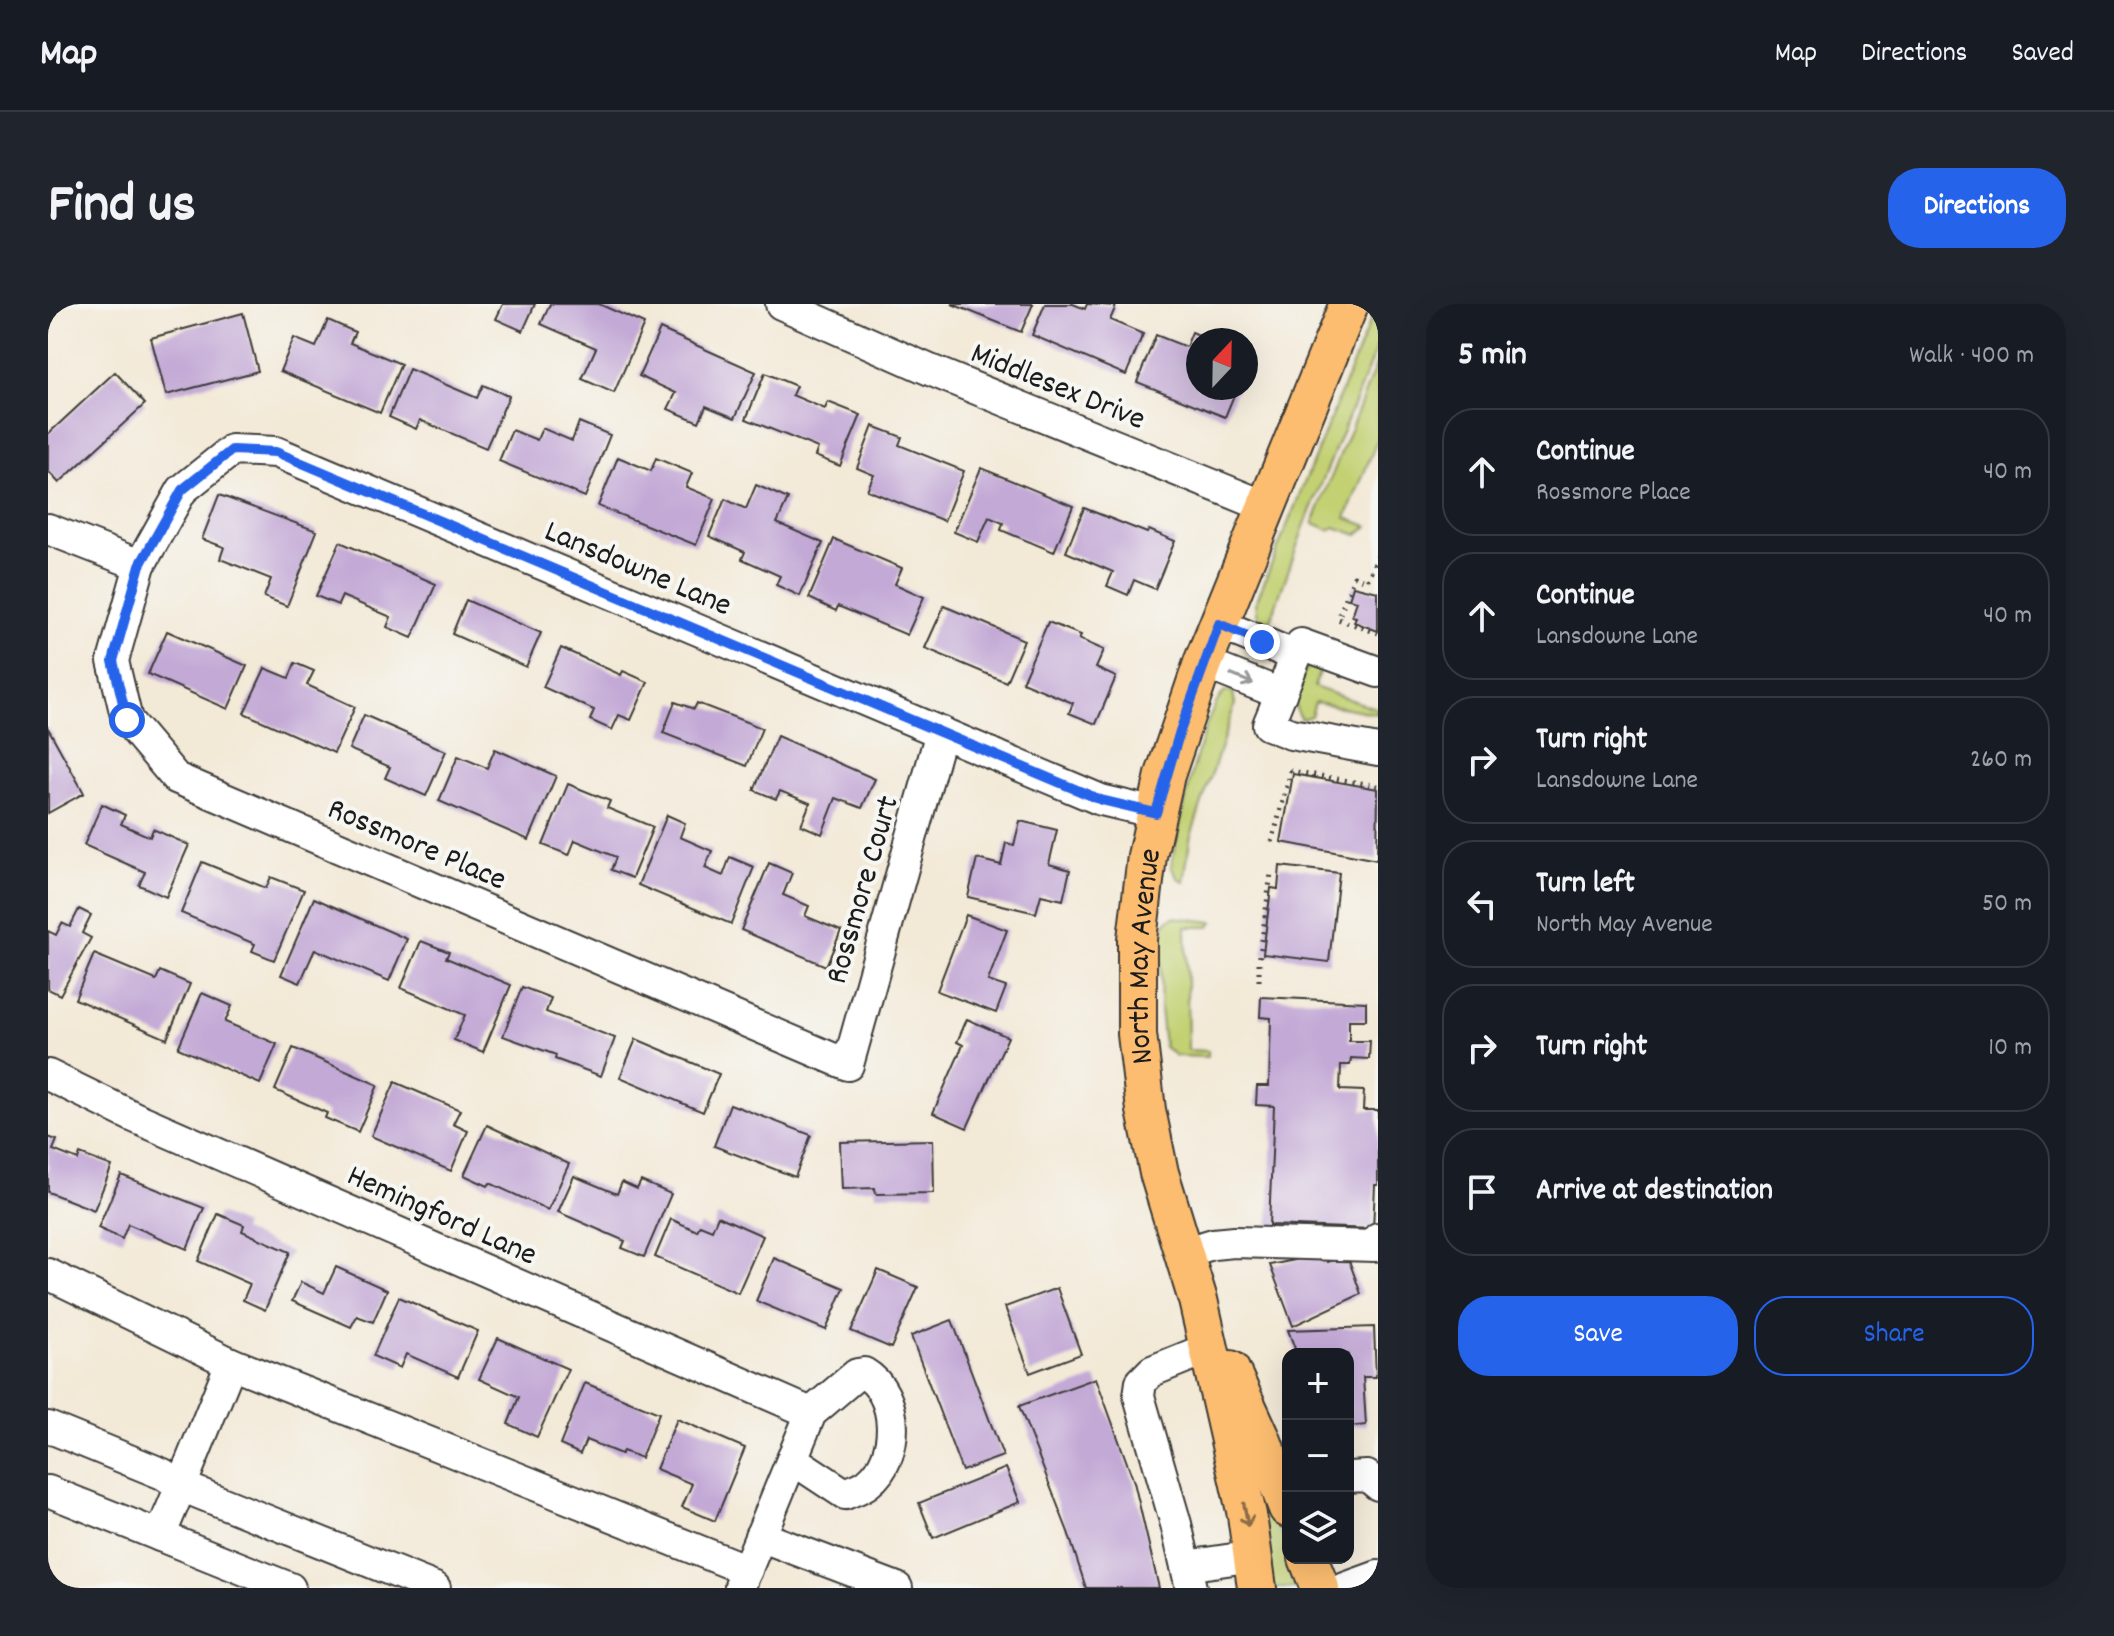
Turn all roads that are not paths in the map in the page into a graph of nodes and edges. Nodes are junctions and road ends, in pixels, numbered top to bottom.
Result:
1 (781, 304) edge
2 (1349, 304) edge
3 (1267, 507) junction
4 (48, 529) edge
5 (140, 565) junction
6 (1219, 624) junction
7 (1296, 656) junction
8 (1203, 663) junction
9 (1378, 672) edge
10 (1281, 694) junction
11 (941, 732) junction
12 (1378, 750) edge
13 (1156, 813) junction
14 (848, 1065) joint
15 (48, 1075) edge
16 (1378, 1238) edge
17 (1183, 1253) junction
18 (48, 1274) edge
19 (1198, 1300) junction
20 (1209, 1348) junction
21 (231, 1363) junction
22 (811, 1413) junction
23 (48, 1427) edge
24 (792, 1459) junction
25 (1354, 1477) edge
26 (1378, 1485) edge
27 (181, 1486) junction
28 (48, 1491) edge
29 (1285, 1492) edge
30 (160, 1536) junction
31 (760, 1536) junction
32 (1310, 1564) edge
33 (1255, 1572) edge
34 (1378, 1575) edge
35 (1188, 1577) edge
36 (743, 1579) edge
37 (290, 1588) edge
38 (435, 1588) edge
39 (897, 1588) edge
40 (1320, 1588) edge
41 (1345, 1588) edge

1 - 3 street, Middlesex Drive
2 - 3 main road, North May Avenue
3 - 6 main road, North May Avenue
4 - 5 street
5 - 11 street, Lansdowne Lane
5 - 14 street, Rossmore Place
6 - 7 street
6 - 8 main road, North May Avenue
7 - 9 street
7 - 10 street
8 -> 10 street
8 - 13 main road, North May Avenue
10 - 12 street
11 - 13 street, Lansdowne Lane
11 - 14 street, Rossmore Court
13 - 17 main road, North May Avenue
15 - 22 street, Hemingford Lane
16 - 17 street
17 - 19 main road, North May Avenue
18 - 21 street
19 - 20 main road, North May Avenue
19 - 29 main road, North May Avenue
20 -> 33 main road, North May Avenue
20 - 35 street
21 - 27 street
21 - 36 street
22 - 24 street
22 - 24 street
23 - 27 street
24 - 31 street
25 - 26 street
27 - 30 street
27 - 38 street
28 - 30 street
30 - 37 street
31 - 36 street
31 - 39 street
32 - 40 main road
33 - 35 street
34 - 41 street

